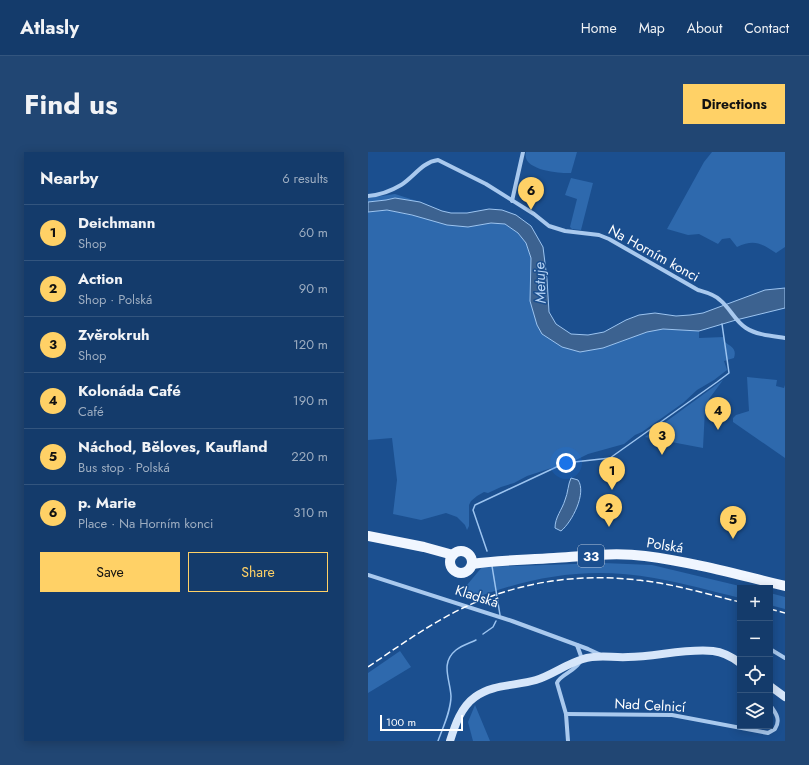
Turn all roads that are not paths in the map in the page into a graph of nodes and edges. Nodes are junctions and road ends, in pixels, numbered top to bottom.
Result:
1 (524, 152) edge
2 (368, 196) edge
3 (512, 201) junction
4 (785, 338) edge
5 (368, 536) edge
6 (451, 557) junction
7 (471, 560) junction
8 (368, 575) edge
9 (785, 586) edge
10 (577, 645) junction
11 (773, 650) edge
12 (603, 656) junction
13 (785, 658) edge
14 (582, 659) junction
15 (737, 659) edge
16 (773, 688) edge
17 (785, 697) edge
18 (773, 710) edge
19 (566, 714) junction
20 (737, 727) edge
21 (747, 729) edge
22 (450, 741) edge
23 (568, 741) edge

1 - 3 street
2 - 3 street, Na Horním konci
3 - 4 street, Na Horním konci
5 - 6 main road
6 - 7 main road
6 - 7 main road
7 - 9 main road, Polská / 33
8 - 10 street, Kladská
10 - 12 street, Kladská
10 - 14 street
11 - 13 street
12 - 14 main road, Kladská
12 - 15 main road, Kladská
14 - 19 street
14 - 22 main road, Kladská
16 - 17 main road
18 - 21 street, Nad Celnicí
19 - 20 street, Nad Celnicí
19 - 23 street

